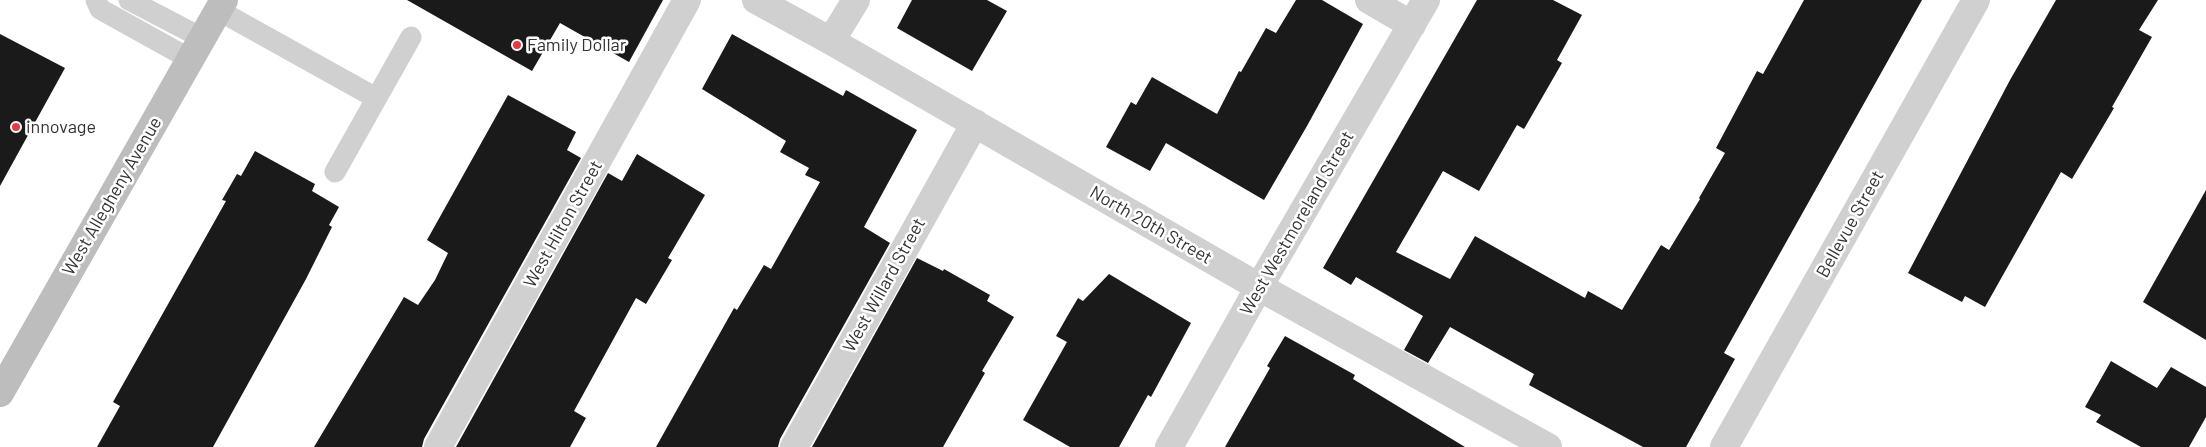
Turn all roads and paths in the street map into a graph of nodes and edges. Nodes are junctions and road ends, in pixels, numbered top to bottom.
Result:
1 (96, 0) edge
2 (129, 0) edge
3 (688, 0) edge
4 (756, 0) edge
5 (856, 0) edge
6 (1369, 0) edge
7 (1426, 0) edge
8 (1976, 0) edge
9 (221, 5) edge
10 (1412, 25) junction
11 (411, 37) dead end
12 (832, 41) junction
13 (196, 48) junction
14 (376, 98) junction
15 (975, 123) junction
16 (335, 172) dead end
17 (1259, 287) junction
18 (0, 393) edge
19 (438, 447) edge
20 (794, 447) edge
21 (1169, 447) edge
22 (1548, 447) edge
23 (1724, 447) edge

1 - 13 lane
2 - 13 lane
3 - 19 street, West Hilton Street
4 - 12 street, North 20th Street
5 - 12 street
6 - 10 street
7 - 10 street, West Westmoreland Street
8 - 23 street, Bellevue Street
9 - 13 main road, West Allegheny Avenue
9 - 14 lane
10 - 17 street, West Westmoreland Street
11 - 14 lane
12 - 15 street, North 20th Street
13 - 18 main road, West Allegheny Avenue
14 - 16 lane
15 - 17 street, North 20th Street
15 - 20 street, West Willard Street
17 - 21 street, West Westmoreland Street
17 - 22 street, North 20th Street

